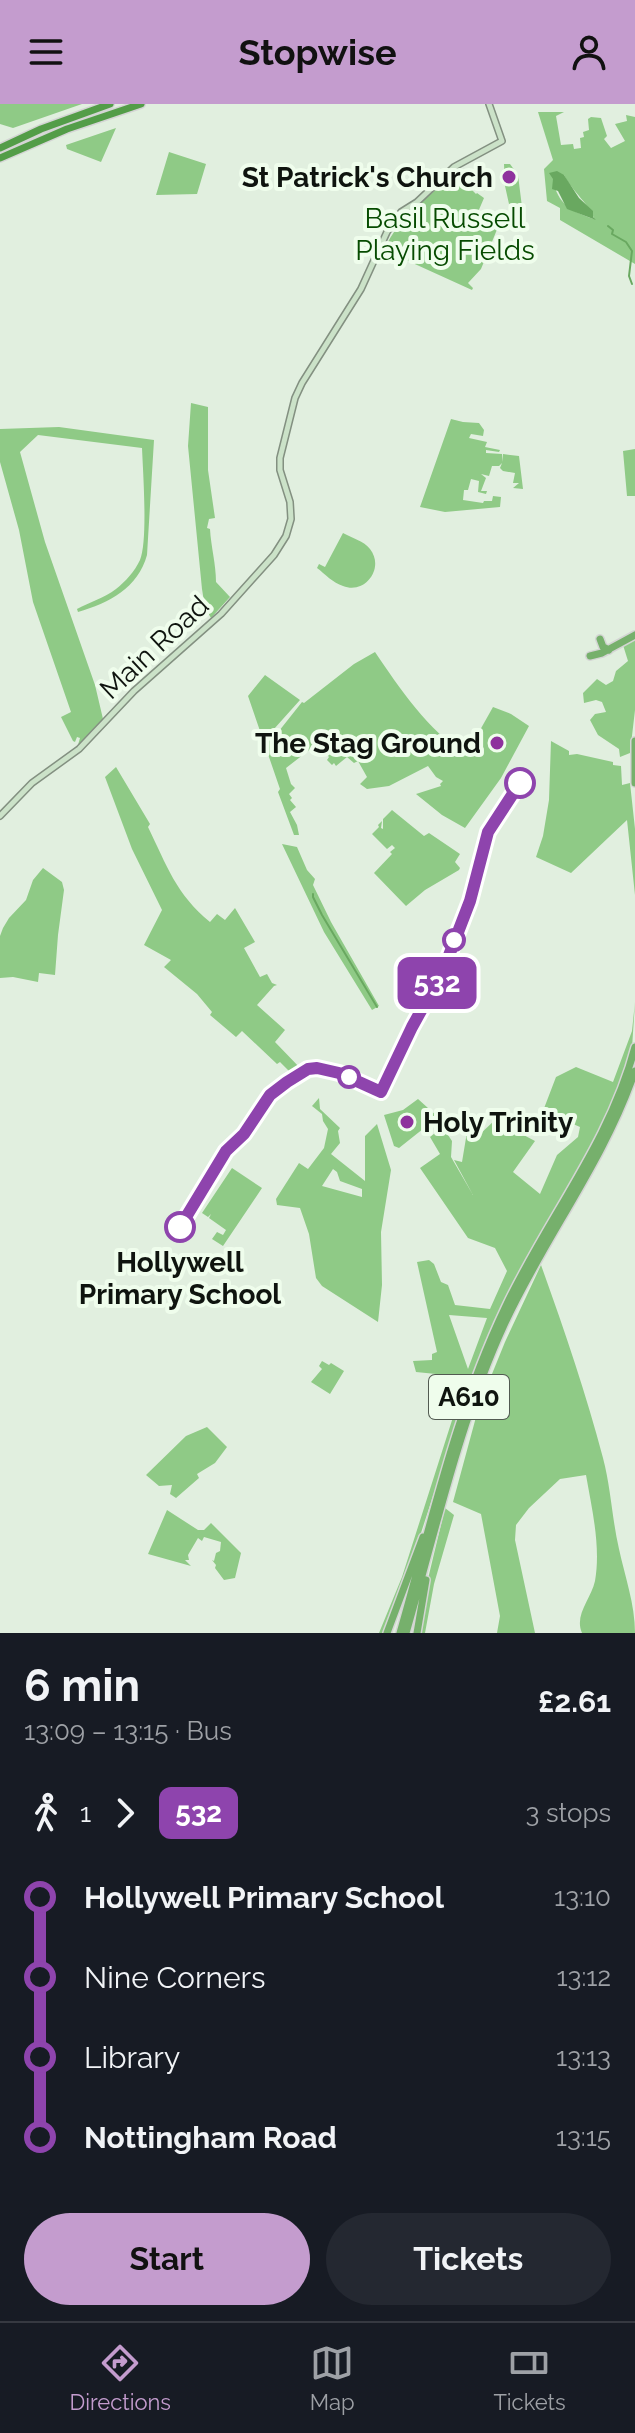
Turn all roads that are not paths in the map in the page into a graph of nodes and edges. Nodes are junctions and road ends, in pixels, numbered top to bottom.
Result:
1 (110, 104) edge
2 (141, 104) edge
3 (489, 104) edge
4 (0, 148) edge
5 (0, 158) edge
6 (635, 635) edge
7 (600, 639) dead end
8 (609, 650) junction
9 (590, 656) dead end
10 (635, 741) edge
11 (635, 783) edge
12 (0, 816) edge
13 (635, 1047) edge
14 (635, 1071) edge
15 (440, 1493) junction
16 (434, 1535) junction
17 (387, 1633) edge
18 (400, 1633) edge
19 (406, 1633) edge
20 (417, 1633) edge

1 - 4 highway
2 - 5 highway
3 - 12 main road, Main Road
6 - 8 highway
7 - 8 highway
8 - 9 highway
10 - 11 highway
13 - 15 highway, A610
14 - 16 highway, A610
15 - 17 highway
15 - 18 highway, A610
16 - 19 highway, A610
16 - 20 highway

